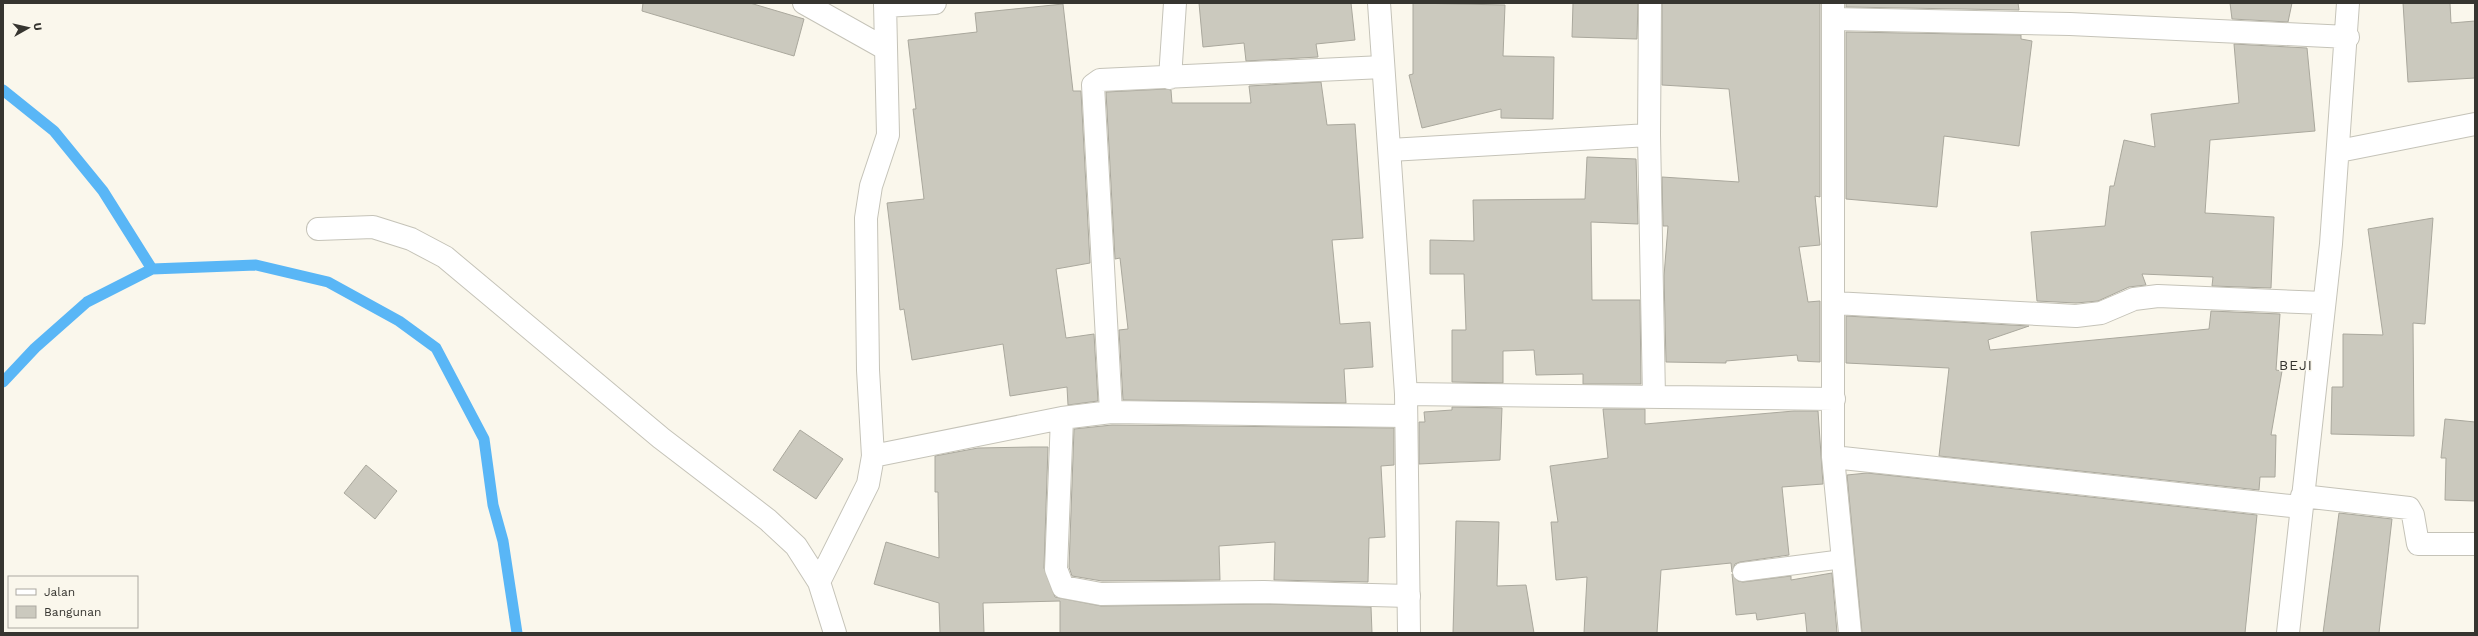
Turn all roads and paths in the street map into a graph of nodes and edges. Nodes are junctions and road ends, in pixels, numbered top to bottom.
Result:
1 (804, 3) edge
2 (935, 3) edge
3 (1176, 3) edge
4 (1379, 3) edge
5 (1650, 3) edge
6 (2348, 3) edge
7 (885, 5) edge
8 (1833, 11) edge
9 (2348, 37) junction
10 (886, 49) junction
11 (1383, 68) junction
12 (1170, 78) junction
13 (2475, 124) edge
14 (1649, 135) junction
15 (1390, 150) junction
16 (2339, 151) junction
17 (318, 229) dead end
18 (1834, 303) junction
19 (2324, 303) junction
20 (1406, 394) junction
21 (1654, 397) junction
22 (1834, 399) junction
23 (1111, 412) junction
24 (1406, 416) junction
25 (1062, 418) junction
26 (873, 456) junction
27 (1832, 457) junction
28 (2301, 502) junction
29 (2475, 544) edge
30 (1843, 559) junction
31 (1742, 572) dead end
32 (819, 582) junction
33 (1409, 596) junction
34 (835, 633) edge
35 (1409, 633) edge
36 (1850, 633) edge
37 (2288, 633) edge

1 - 10 street
2 - 7 street
3 - 12 street
4 - 11 street
5 - 14 street
6 - 9 street
7 - 10 street
8 - 9 street
8 - 18 street
9 - 16 street
10 - 26 street
11 - 12 street
11 - 15 street
12 - 23 street
13 - 16 street
14 - 15 street
14 - 21 street
15 - 20 street
16 - 19 street
17 - 32 street
18 - 19 street
18 - 22 street
19 - 28 street
20 - 21 street
20 - 24 street
21 - 22 street
22 - 27 street
23 - 24 street
23 - 25 street
24 - 33 street
25 - 26 street
25 - 33 street
26 - 32 street
27 - 28 street
27 - 30 street
28 - 29 street
28 - 37 street
30 - 31 lane
30 - 36 street
32 - 34 street
33 - 35 street

